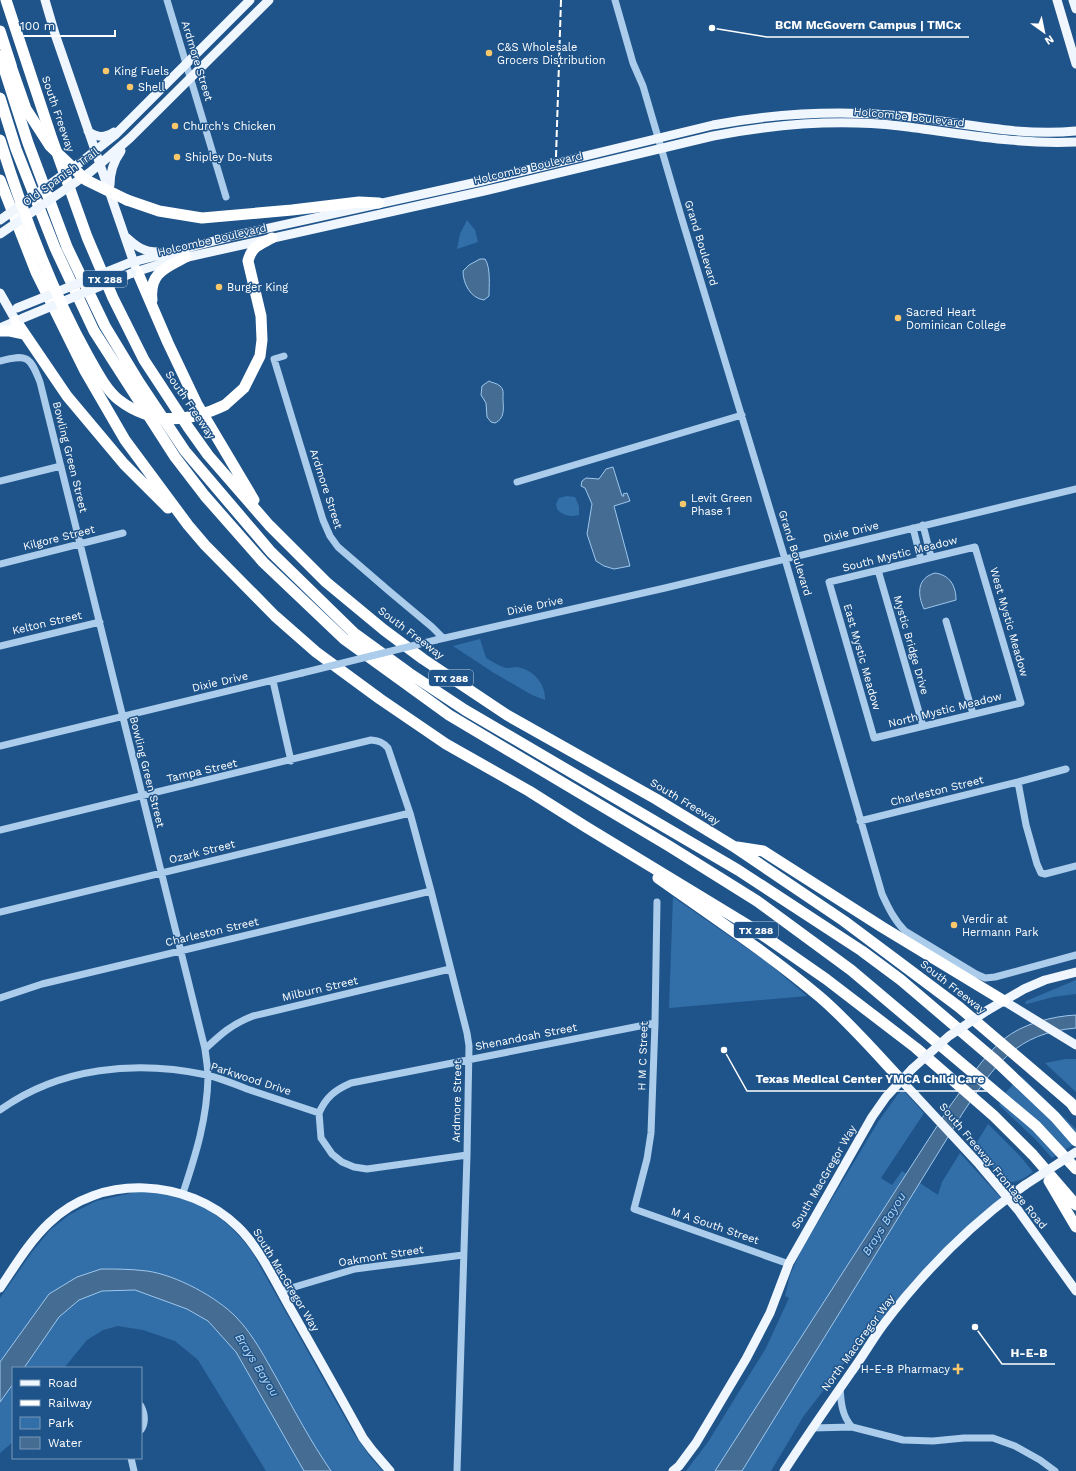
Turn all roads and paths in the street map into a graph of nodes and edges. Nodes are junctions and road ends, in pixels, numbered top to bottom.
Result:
1 (6, 0) edge
2 (45, 0) edge
3 (167, 0) edge
4 (250, 0) edge
5 (615, 0) edge
6 (1057, 0) edge
7 (1073, 0) edge
8 (266, 1) edge
9 (1076, 9) edge
10 (0, 31) edge
11 (0, 56) edge
12 (186, 63) junction
13 (1076, 64) edge
14 (191, 78) junction
15 (0, 98) edge
16 (121, 128) junction
17 (88, 131) junction
18 (1076, 132) edge
19 (130, 138) junction
20 (658, 138) junction
21 (0, 140) edge
22 (1076, 142) edge
23 (661, 148) junction
24 (96, 152) junction
25 (100, 164) junction
26 (0, 180) edge
27 (109, 190) junction
28 (226, 197) dead end
29 (379, 203) junction
30 (0, 220) edge
31 (0, 234) edge
32 (125, 236) junction
33 (272, 238) junction
34 (169, 252) junction
35 (186, 258) junction
36 (133, 267) junction
37 (0, 293) edge
38 (13, 309) junction
39 (153, 309) junction
40 (0, 313) edge
41 (19, 320) junction
42 (0, 328) edge
43 (0, 331) edge
44 (24, 334) junction
45 (284, 356) dead end
46 (0, 361) edge
47 (742, 415) junction
48 (61, 466) junction
49 (0, 481) edge
50 (517, 482) dead end
51 (1076, 489) edge
52 (269, 525) junction
53 (923, 525) junction
54 (913, 528) junction
55 (123, 533) dead end
56 (80, 544) junction
57 (205, 545) junction
58 (975, 547) joint
59 (931, 557) junction
60 (785, 559) junction
61 (921, 560) junction
62 (0, 564) edge
63 (878, 570) junction
64 (829, 582) joint
65 (100, 622) junction
66 (946, 622) dead end
67 (439, 639) junction
68 (0, 646) edge
69 (273, 681) junction
70 (1021, 703) joint
71 (973, 714) junction
72 (122, 717) junction
73 (924, 726) junction
74 (874, 738) joint
75 (384, 744) joint
76 (0, 746) edge
77 (291, 761) junction
78 (1066, 769) dead end
79 (1018, 782) junction
80 (142, 796) junction
81 (410, 813) junction
82 (860, 821) junction
83 (586, 827) junction
84 (0, 830) edge
85 (733, 846) junction
86 (1076, 866) edge
87 (160, 874) junction
88 (431, 891) junction
89 (657, 902) dead end
90 (0, 912) edge
91 (180, 951) junction
92 (1076, 956) edge
93 (450, 969) junction
94 (1076, 972) edge
95 (0, 998) edge
96 (1004, 1001) junction
97 (655, 1024) junction
98 (1076, 1045) edge
99 (205, 1050) junction
100 (469, 1059) junction
101 (208, 1076) junction
102 (901, 1080) junction
103 (1074, 1107) edge
104 (0, 1110) edge
105 (319, 1113) junction
106 (1076, 1141) edge
107 (1076, 1152) edge
108 (467, 1155) junction
109 (1033, 1155) junction
110 (1076, 1169) edge
111 (183, 1193) junction
112 (1007, 1198) junction
113 (1076, 1205) edge
114 (634, 1209) joint
115 (1076, 1227) edge
116 (464, 1255) junction
117 (789, 1264) junction
118 (0, 1288) edge
119 (281, 1291) junction
120 (1076, 1291) edge
121 (840, 1388) junction
122 (142, 1408) edge
123 (852, 1427) junction
124 (142, 1428) edge
125 (812, 1428) junction
126 (131, 1459) edge
127 (134, 1471) edge
128 (390, 1471) edge
129 (457, 1471) edge
130 (673, 1471) edge
131 (784, 1471) edge
132 (1055, 1471) edge

1 - 52 highway, South Freeway / TX 288
2 - 17 main road
3 - 12 street, Ardmore Street
4 - 12 main road, Old Spanish Trail
5 - 20 street, Grand Boulevard
6 - 13 main road
7 - 9 main road
8 - 14 main road, Old Spanish Trail
10 - 29 highway, bridge
11 - 106 highway
12 - 14 street, Ardmore Street
12 - 16 main road, Old Spanish Trail
14 - 19 main road, Old Spanish Trail
14 - 28 street, Ardmore Street
15 - 110 highway
16 - 17 main road
16 - 24 main road, Old Spanish Trail
17 - 24 main road
18 - 20 main road, Holcombe Boulevard
19 - 25 main road, Old Spanish Trail
19 - 27 main road
20 - 23 street, Grand Boulevard
20 - 29 main road, Holcombe Boulevard
21 - 33 highway, bridge
22 - 23 main road, Holcombe Boulevard
23 - 33 main road, Holcombe Boulevard
23 - 47 street, Grand Boulevard
24 - 25 main road
24 - 30 main road, Old Spanish Trail, bridge
25 - 27 main road
25 - 31 main road, Old Spanish Trail, bridge
26 - 57 highway, TX 288
27 - 32 main road
29 - 34 main road, Holcombe Boulevard
32 - 34 main road
32 - 36 main road
33 - 35 main road, Holcombe Boulevard
34 - 36 main road, Holcombe Boulevard
35 - 36 main road, Holcombe Boulevard
35 - 39 highway
36 - 38 main road, Holcombe Boulevard, bridge
36 - 39 highway
36 - 41 main road, Holcombe Boulevard, bridge
37 - 38 main road
38 - 40 main road, Holcombe Boulevard
38 - 41 main road
39 - 52 highway
41 - 42 main road, Holcombe Boulevard
41 - 44 highway
43 - 44 highway
44 - 57 highway
45 - 67 street, Ardmore Street
46 - 48 street, Bowling Green Street
47 - 50 street
47 - 60 street, Grand Boulevard
48 - 49 street
48 - 56 street, Bowling Green Street
51 - 53 street, Dixie Drive
52 - 85 highway, South Freeway / TX 288
53 - 54 street, Dixie Drive
53 - 59 street
54 - 60 street, Dixie Drive
54 - 61 street
55 - 56 street, Kilgore Street
56 - 62 street, Kilgore Street
56 - 65 street, Bowling Green Street
57 - 83 highway, TX 288
58 - 59 street, South Mystic Meadow
58 - 70 street, West Mystic Meadow
59 - 61 street, South Mystic Meadow
60 - 67 street, Dixie Drive
60 - 82 street, Grand Boulevard
61 - 63 street, South Mystic Meadow
63 - 64 street, South Mystic Meadow
63 - 73 street, Mystic Bridge Drive
64 - 74 street, East Mystic Meadow
65 - 68 street, Kelton Street
65 - 72 street, Bowling Green Street
66 - 71 street
67 - 69 street, Dixie Drive, bridge
69 - 72 street, Dixie Drive
69 - 77 street
70 - 71 street, North Mystic Meadow
71 - 73 street, North Mystic Meadow
72 - 76 street, Dixie Drive
72 - 80 street, Bowling Green Street
73 - 74 street, North Mystic Meadow
75 - 77 street, Tampa Street
75 - 81 street, Ardmore Street
77 - 80 street, Tampa Street
78 - 79 street, Charleston Street
79 - 82 street, Charleston Street
79 - 86 street
80 - 84 street, Tampa Street
80 - 87 street, Bowling Green Street
81 - 87 street, Ozark Street
81 - 88 street, Ardmore Street
82 - 92 street, Grand Boulevard
83 - 102 highway
83 - 109 highway, TX 288
85 - 96 highway
85 - 103 highway, South Freeway / TX 288
87 - 90 street, Ozark Street
87 - 91 street, Bowling Green Street
88 - 91 street, Charleston Street
88 - 93 street, Ardmore Street
89 - 97 street, H M C Street
91 - 95 street, Charleston Street
91 - 99 street, Bowling Green Street
93 - 99 street, Milburn Street
93 - 100 street, Ardmore Street
94 - 96 main road, South MacGregor Way
96 - 98 main road
96 - 102 main road, South MacGregor Way, bridge
97 - 100 street, Shenandoah Street
97 - 114 street, H M C Street
99 - 101 street, Bowling Green Street
100 - 105 street, Shenandoah Street
100 - 108 street, Ardmore Street
101 - 104 street, Parkwood Drive
101 - 105 street, Parkwood Drive
101 - 111 street, Bowling Green Street
102 - 112 main road, South Freeway Frontage Road
102 - 117 main road, South MacGregor Way
105 - 108 street
107 - 112 main road, North MacGregor Way, bridge
108 - 116 street, Ardmore Street
109 - 113 highway, TX 288
109 - 115 highway
111 - 118 main road, South MacGregor Way
111 - 119 main road, South MacGregor Way
112 - 120 main road, South Freeway Frontage Road
112 - 121 main road, North MacGregor Way
114 - 117 street, M A South Street
116 - 119 street, Oakmont Street
116 - 129 street, Ardmore Street
117 - 130 main road, South MacGregor Way
119 - 128 main road, South MacGregor Way
121 - 123 street
121 - 125 main road, North MacGregor Way
122 - 124 street
123 - 125 street
123 - 132 street
125 - 131 main road, North MacGregor Way
126 - 127 street

